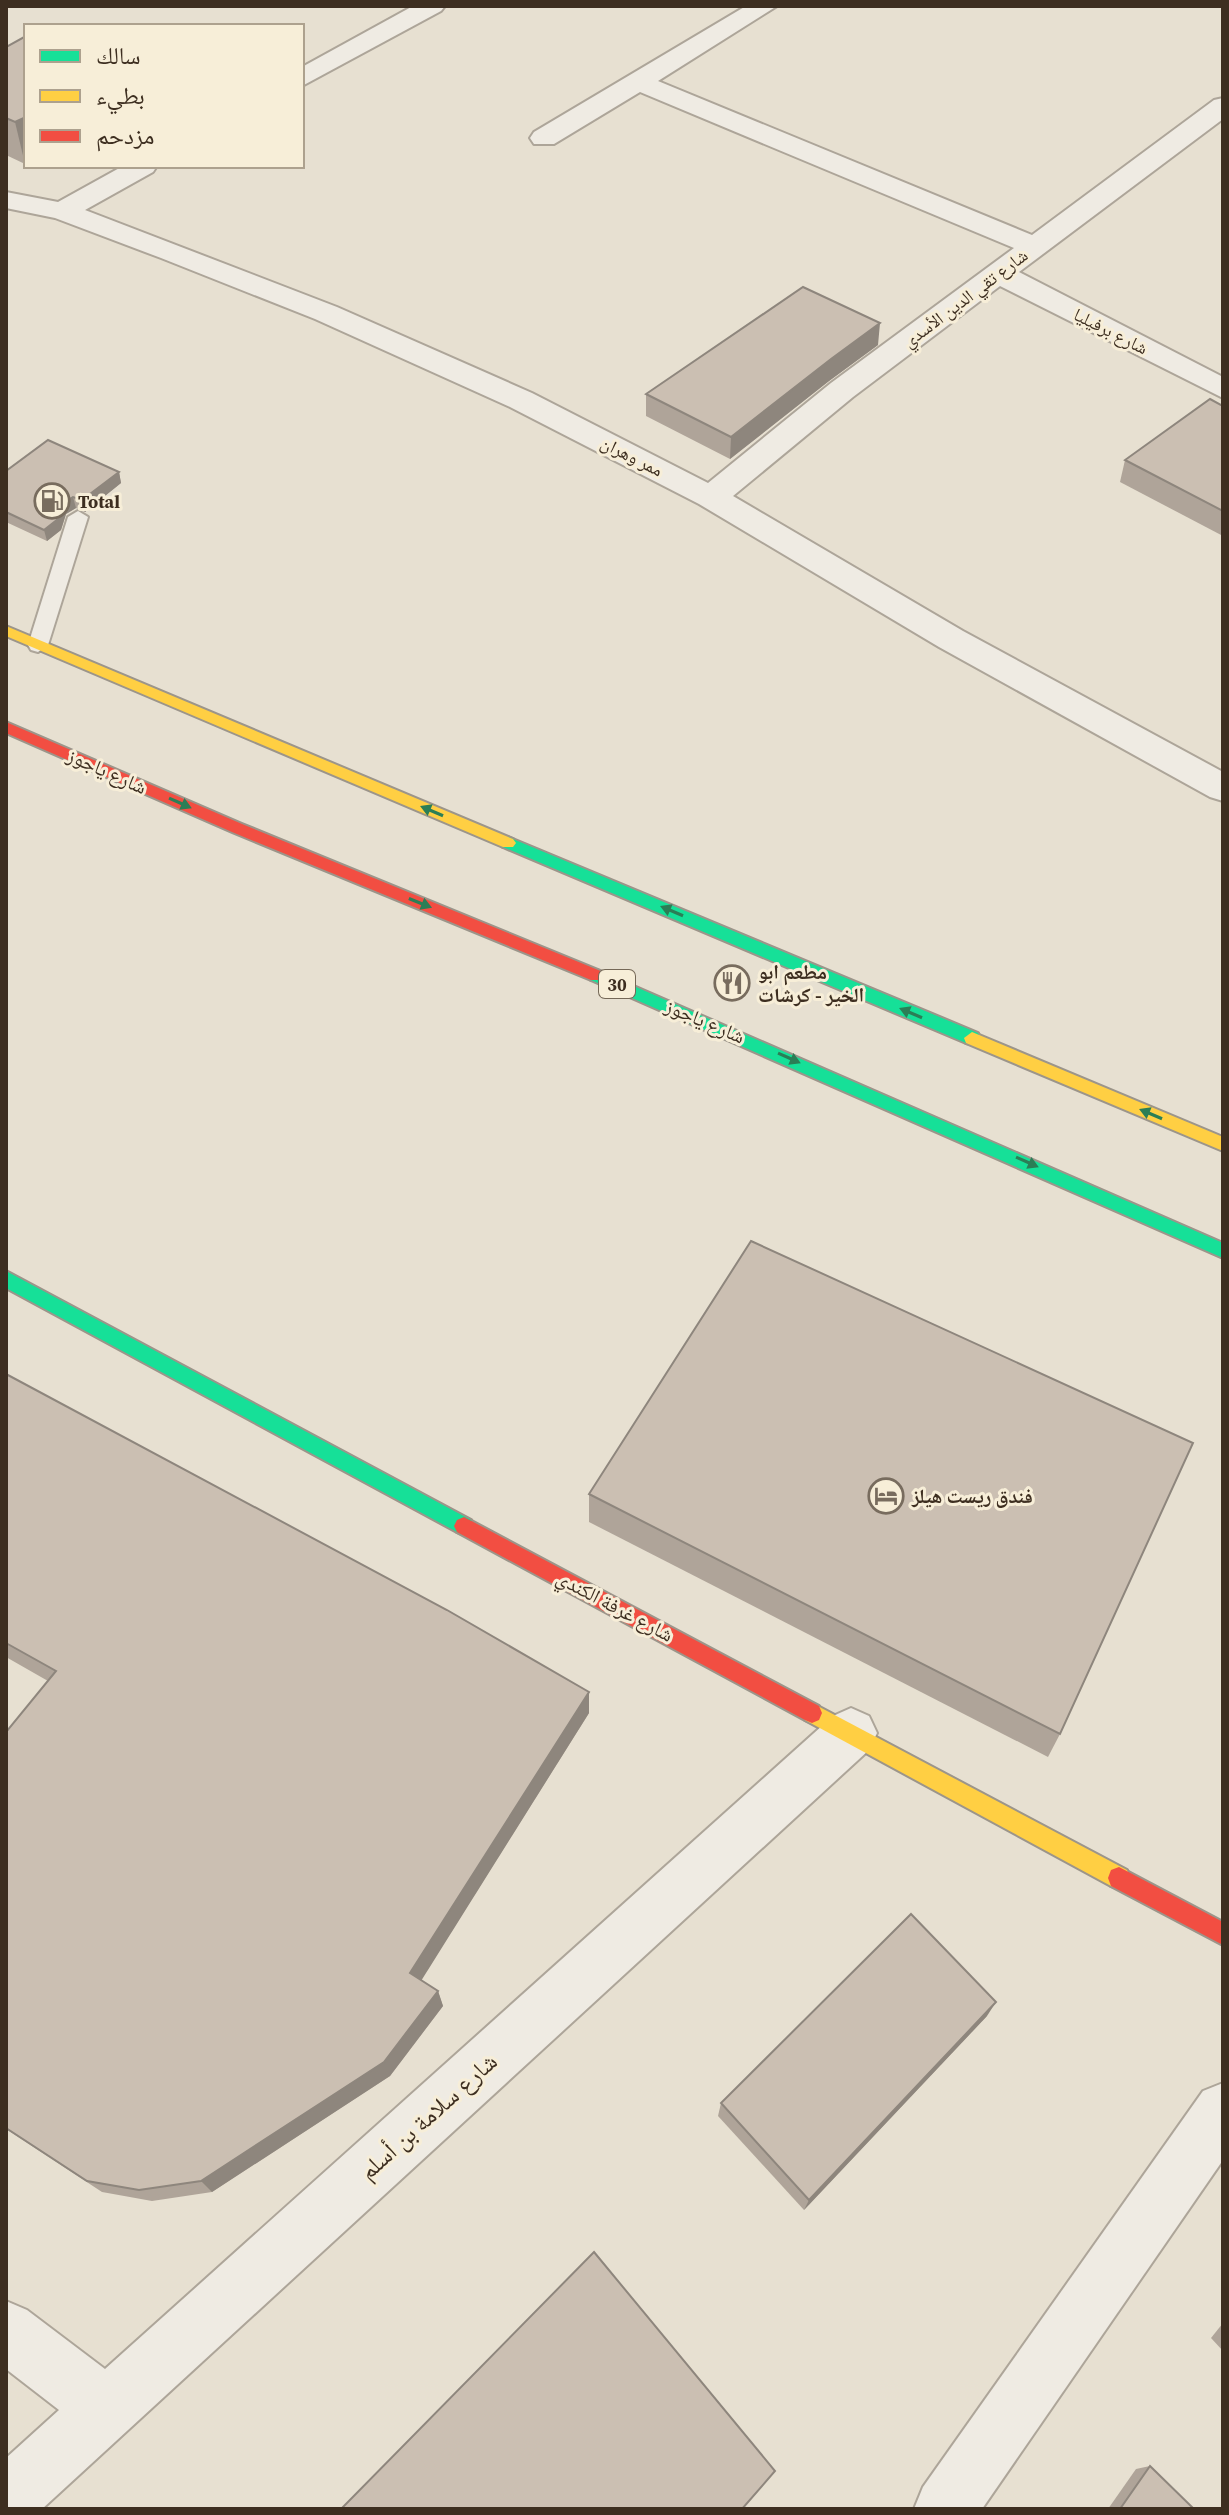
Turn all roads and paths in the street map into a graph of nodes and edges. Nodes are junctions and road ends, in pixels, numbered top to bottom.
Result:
1 (432, 6) edge
2 (764, 6) edge
3 (304, 77) edge
4 (639, 82) junction
5 (1223, 106) edge
6 (544, 138) dead end
7 (139, 168) edge
8 (6, 200) edge
9 (62, 211) junction
10 (1034, 246) junction
11 (998, 273) junction
12 (1223, 389) edge
13 (711, 497) junction
14 (78, 517) edge
15 (6, 631) edge
16 (38, 645) junction
17 (6, 727) edge
18 (1223, 788) edge
19 (1223, 1144) edge
20 (1223, 1251) edge
21 (6, 1279) edge
22 (851, 1733) junction
23 (1223, 1934) edge
24 (1223, 2111) edge
25 (6, 2331) edge
26 (105, 2407) junction
27 (6, 2500) edge
28 (945, 2509) edge

1 - 3 street
2 - 4 street
4 - 6 street
4 - 10 street
5 - 10 street, شارع تقي الدين الأسدي
7 - 9 street
8 - 9 street, ممر وهران
9 - 13 street, ممر وهران
10 - 11 street, شارع تقي الدين الأسدي
11 - 12 street, شارع برفيليا
11 - 13 street, شارع تقي الدين الأسدي
13 - 18 street, ممر وهران
14 - 16 lane
15 - 16 main road
19 -> 16 main road
17 -> 20 main road, شارع ياجوز / 30
21 - 22 main road, شارع غرفة الكندي
22 - 23 main road, شارع غرفة الكندي
22 - 26 street, شارع سلامة بن أسلم
24 - 28 street
25 - 26 street
26 - 27 street, شارع سلامة بن أسلم

